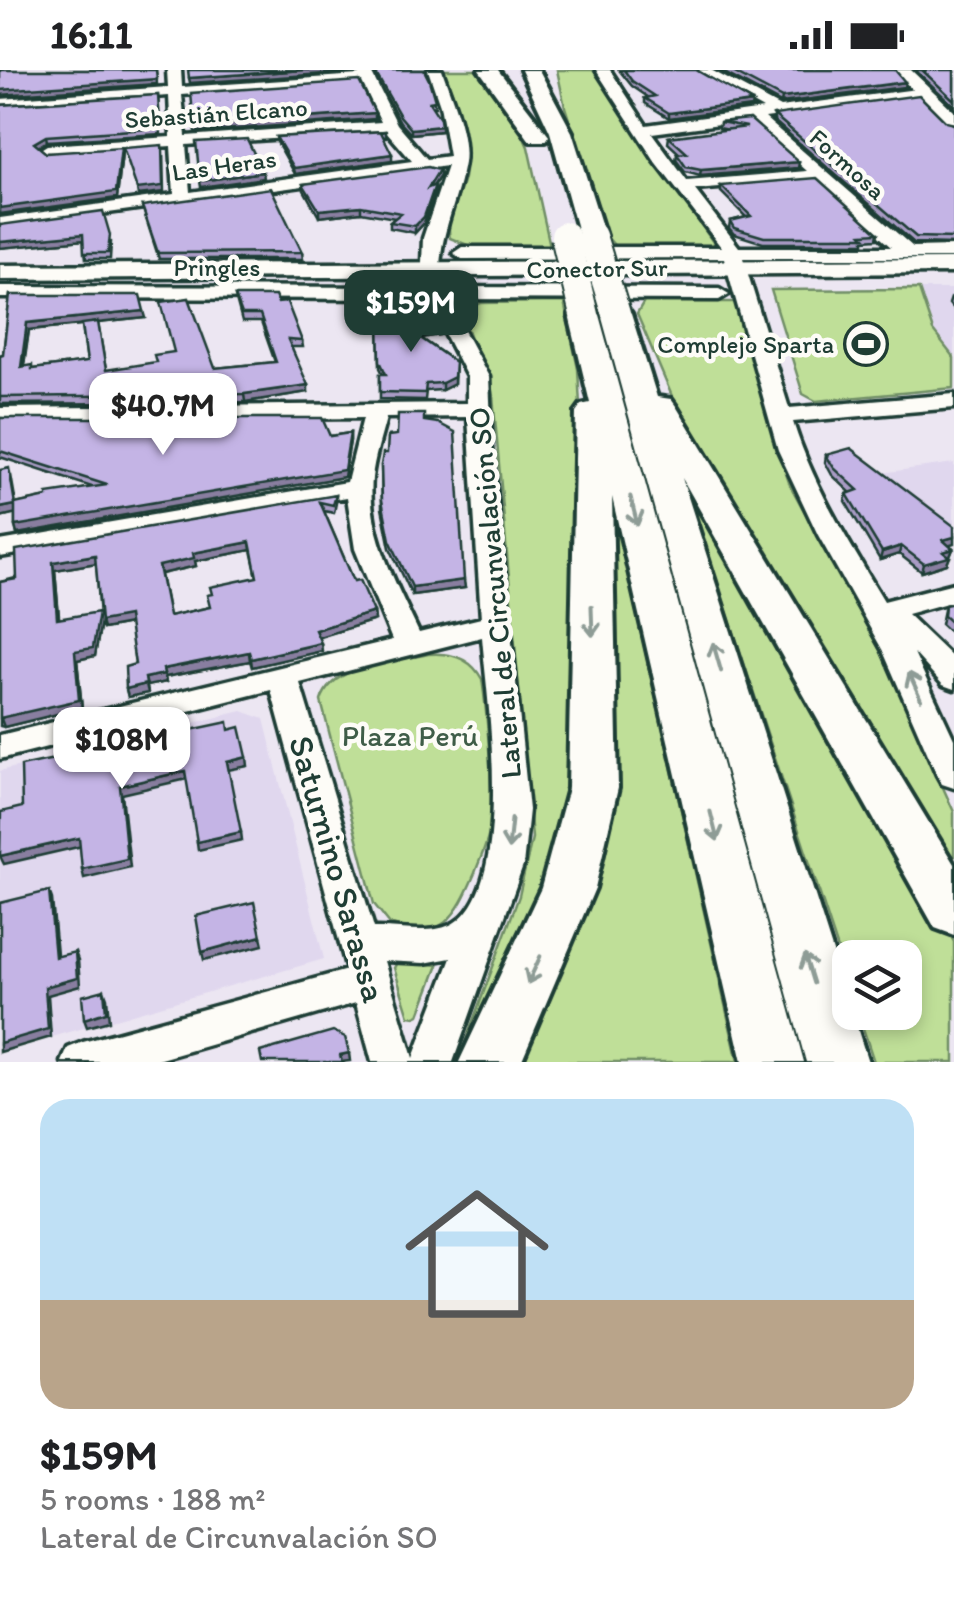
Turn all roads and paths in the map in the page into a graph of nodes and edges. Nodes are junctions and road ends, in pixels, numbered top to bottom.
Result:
1 (174, 70) edge
2 (435, 70) edge
3 (488, 70) edge
4 (510, 70) edge
5 (530, 70) edge
6 (551, 70) edge
7 (603, 70) edge
8 (701, 70) edge
9 (902, 70) edge
10 (365, 74) edge
11 (175, 90) junction
12 (924, 92) junction
13 (0, 103) edge
14 (552, 112) junction
15 (778, 112) junction
16 (753, 115) junction
17 (954, 121) edge
18 (390, 126) junction
19 (642, 130) junction
20 (538, 136) junction
21 (178, 140) junction
22 (47, 150) edge
23 (456, 160) junction
24 (421, 162) junction
25 (824, 176) junction
26 (550, 179) dead end
27 (684, 186) junction
28 (182, 196) junction
29 (558, 208) dead end
30 (0, 223) edge
31 (578, 236) junction
32 (908, 252) junction
33 (954, 252) edge
34 (462, 253) dead end
35 (736, 266) junction
36 (954, 266) edge
37 (0, 272) edge
38 (954, 277) edge
39 (0, 281) edge
40 (432, 281) junction
41 (0, 292) edge
42 (718, 294) dead end
43 (604, 330) junction
44 (954, 401) edge
45 (479, 410) junction
46 (376, 412) junction
47 (0, 415) edge
48 (780, 416) junction
49 (359, 486) junction
50 (0, 549) edge
51 (954, 592) edge
52 (878, 612) junction
53 (496, 624) junction
54 (410, 646) junction
55 (283, 677) junction
56 (954, 678) edge
57 (0, 746) edge
58 (954, 775) edge
59 (954, 912) edge
60 (486, 920) junction
61 (364, 963) junction
62 (83, 1062) edge
63 (392, 1062) edge
64 (432, 1062) edge
65 (490, 1062) edge
66 (773, 1062) edge
67 (837, 1062) edge

1 - 11 street
2 - 23 street
3 - 20 highway
4 - 20 highway
5 - 14 highway
6 - 14 highway
7 - 19 street
8 - 15 street, Formosa
9 - 12 main road
10 - 11 street
10 - 18 street
11 - 13 street
11 - 21 street
12 - 15 street
12 - 17 main road
14 - 31 highway
15 - 16 street
16 - 19 street
16 - 25 street, Formosa
18 - 21 street, Sebastián Elcano
18 - 24 street
19 - 27 street
20 - 26 highway
21 - 22 street, Sebastián Elcano
21 - 28 street
23 - 24 street, Las Heras
23 - 40 street
24 - 28 street, Las Heras
25 - 27 street
25 - 32 street, Formosa
27 - 35 street
28 - 30 street, Las Heras
29 - 31 highway
31 - 43 highway, bridge
32 - 33 street
32 - 35 street
34 - 35 street
35 - 36 main road, Conector Sur
35 - 38 main road, Conector Sur
35 - 40 main road, Conector Sur
35 - 48 street
37 - 40 main road, Conector Sur
39 - 40 main road, Conector Sur
40 - 41 street, Pringles
40 - 42 street, Pringles
40 - 45 street, Lateral de Circunvalación SO
43 - 59 highway
43 -> 65 highway
43 -> 66 highway
67 -> 43 highway
44 - 48 street
45 - 46 street
45 - 53 street, Lateral de Circunvalación SO
46 - 47 street
46 - 49 street
48 - 52 street
49 - 50 street
49 - 54 street
51 - 52 street
52 - 56 street
58 -> 52 street
53 - 54 street
53 -> 60 street, Lateral de Circunvalación SO
54 - 55 street
55 - 57 street
55 - 61 street, Saturnino Sarassa
60 - 61 street
60 - 64 street, Lateral de Circunvalación SO
61 - 62 street
61 - 63 street, Saturnino Sarassa

